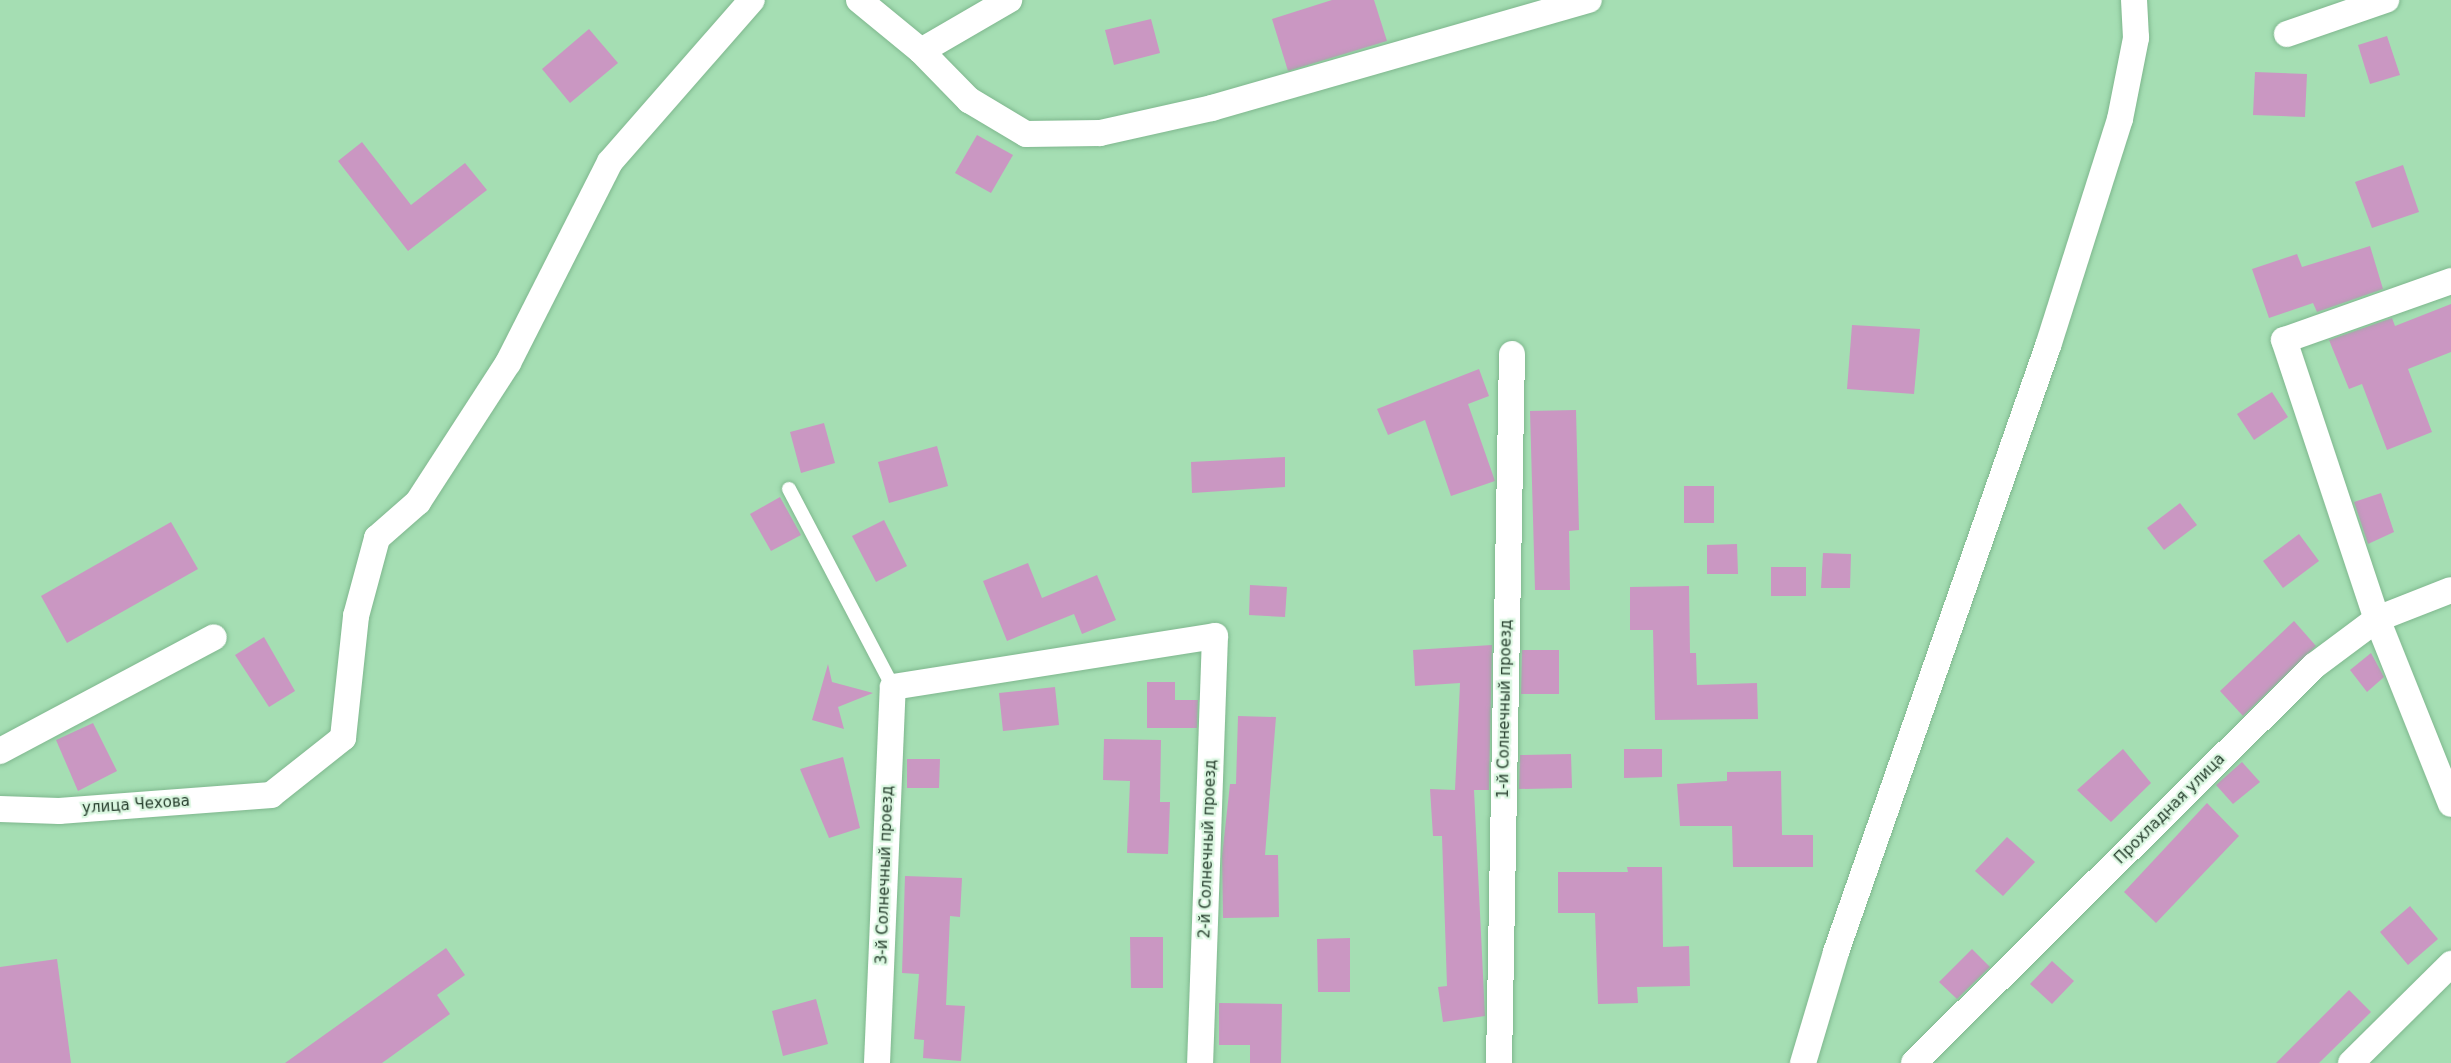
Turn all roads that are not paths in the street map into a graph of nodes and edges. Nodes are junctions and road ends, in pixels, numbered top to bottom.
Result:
1 (752, 0) edge
2 (860, 0) edge
3 (1009, 0) edge
4 (1589, 0) edge
5 (2134, 0) edge
6 (2386, 0) edge
7 (2288, 33) dead end
8 (921, 51) junction
9 (2451, 281) edge
10 (1512, 354) dead end
11 (789, 489) dead end
12 (2451, 590) edge
13 (2378, 619) junction
14 (214, 637) dead end
15 (892, 687) junction
16 (0, 751) edge
17 (2451, 804) edge
18 (0, 809) edge
19 (2451, 964) edge
20 (877, 1063) edge
21 (1200, 1063) edge
22 (1498, 1063) edge
23 (1803, 1063) edge
24 (1914, 1063) edge
25 (2351, 1063) edge

1 - 18 street, улица Чехова
2 - 8 street
3 - 8 street
4 - 8 street
5 - 23 street
6 - 7 street
9 - 13 street
10 - 22 street, 1-й Солнечный проезд
11 - 15 lane
12 - 13 street, Прохладная улица
13 - 17 street
13 - 24 street, Прохладная улица
14 - 16 street
15 - 20 street, 3-й Солнечный проезд
15 - 21 street, 2-й Солнечный проезд
19 - 25 street

